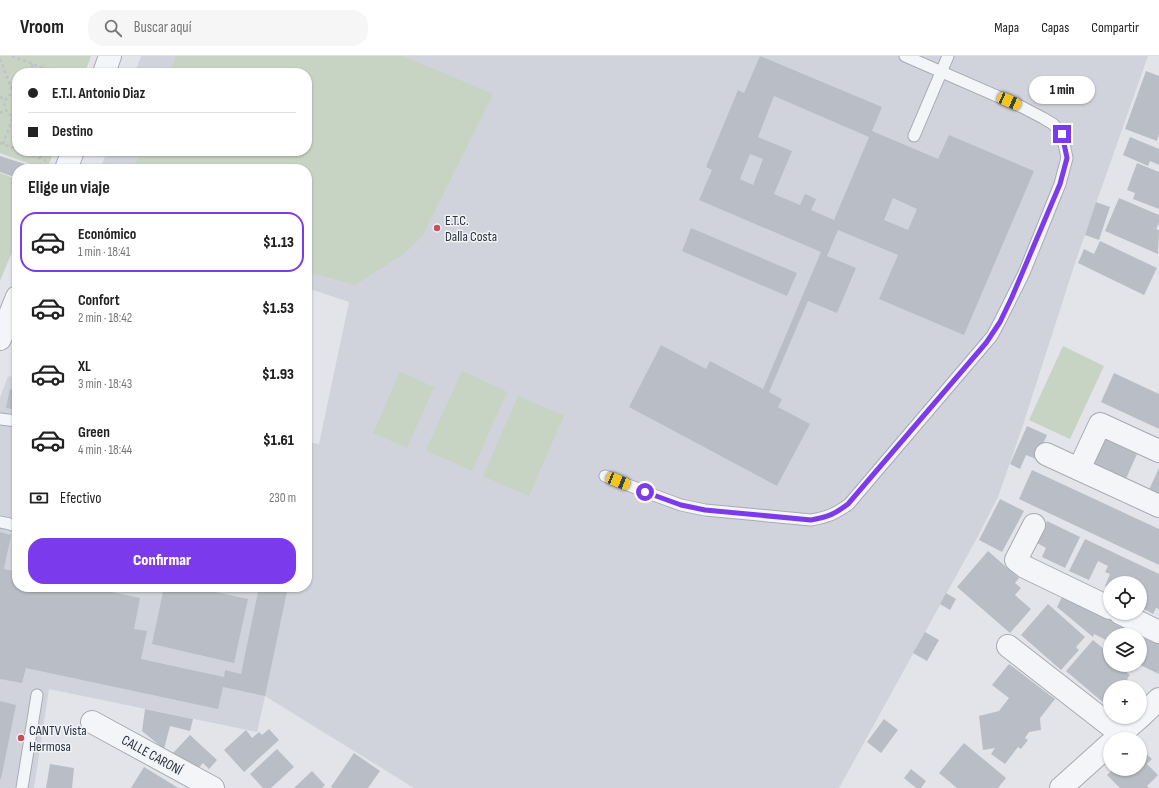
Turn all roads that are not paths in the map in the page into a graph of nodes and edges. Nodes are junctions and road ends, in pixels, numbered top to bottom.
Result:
1 (110, 56) edge
2 (905, 56) edge
3 (948, 56) edge
4 (106, 68) edge
5 (942, 72) junction
6 (914, 136) dead end
7 (12, 308) edge
8 (2, 330) edge
9 (0, 419) edge
10 (12, 420) edge
11 (1159, 451) edge
12 (1046, 454) dead end
13 (1079, 469) junction
14 (605, 476) dead end
15 (1159, 506) edge
16 (0, 522) edge
17 (12, 526) edge
18 (1034, 526) dead end
19 (1103, 605) edge
20 (1134, 620) edge
21 (1159, 632) edge
22 (1008, 646) dead end
23 (37, 695) dead end
24 (1159, 700) edge
25 (1147, 711) edge
26 (92, 722) dead end
27 (1132, 724) edge
28 (1107, 732) edge
29 (1123, 732) edge
30 (1103, 750) edge
31 (22, 788) edge
32 (213, 788) edge
33 (1061, 788) edge

1 - 4 street
2 - 5 lane
3 - 5 lane
5 - 6 lane
5 - 14 lane
7 - 8 street
9 - 10 lane
11 - 13 street
12 - 13 street
13 - 15 street
16 - 17 lane
18 - 19 street
20 - 21 street
22 - 28 street
23 - 31 lane
24 - 25 street
26 - 32 street, CALLE CARONÍ
27 - 29 street
30 - 33 street

